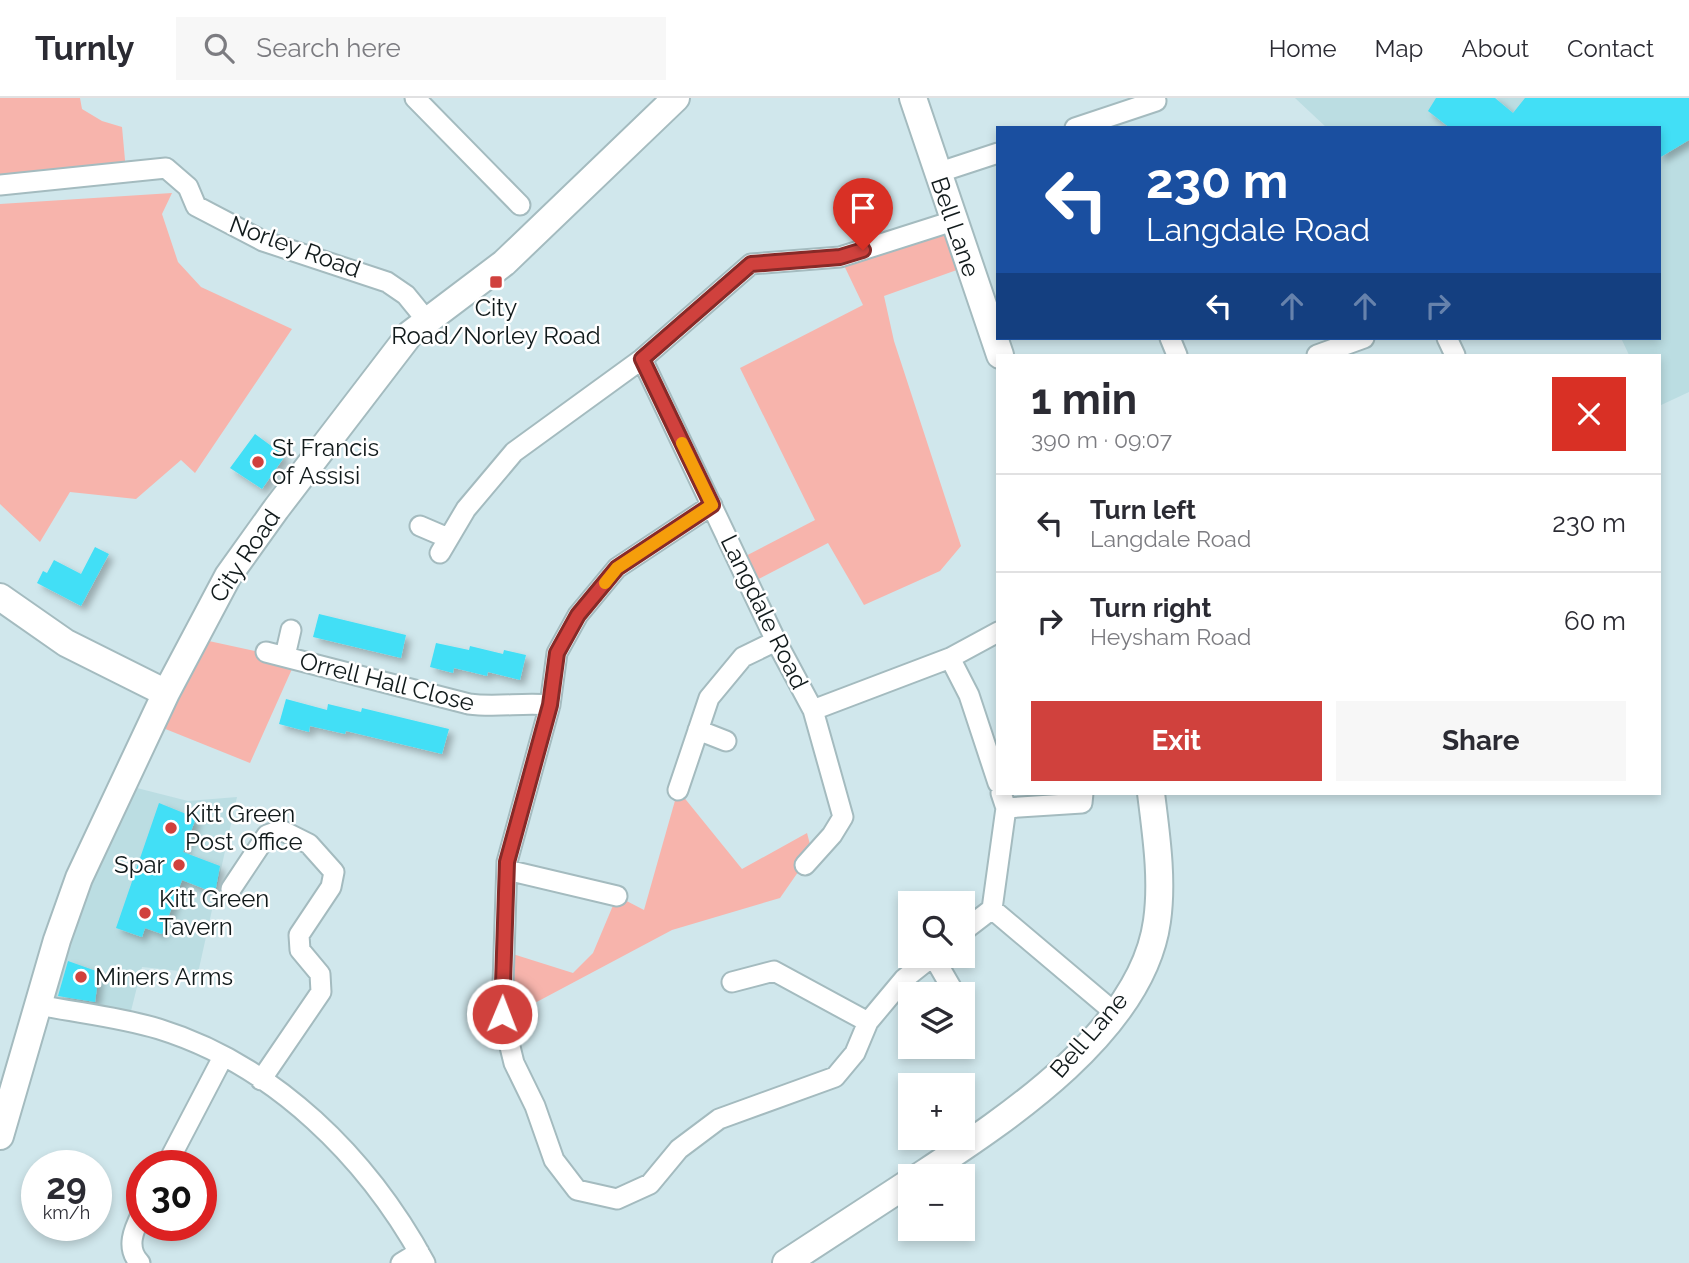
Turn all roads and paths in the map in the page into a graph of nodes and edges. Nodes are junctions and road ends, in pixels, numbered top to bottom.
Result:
1 (415, 98) edge
2 (676, 98) edge
3 (913, 98) edge
4 (1156, 101) dead end
5 (1107, 107) edge
6 (1079, 126) edge
7 (996, 154) edge
8 (937, 173) junction
9 (0, 185) edge
10 (520, 205) dead end
11 (953, 221) junction
12 (428, 322) junction
13 (1339, 342) edge
14 (1000, 354) edge
15 (1319, 354) edge
16 (642, 359) junction
17 (712, 505) junction
18 (420, 526) dead end
19 (0, 597) edge
20 (291, 630) dead end
21 (996, 633) edge
22 (775, 641) junction
23 (950, 659) junction
24 (166, 693) junction
25 (550, 705) junction
26 (813, 710) junction
27 (698, 730) junction
28 (726, 741) dead end
29 (996, 777) edge
30 (678, 790) dead end
31 (1083, 795) edge
32 (1152, 795) edge
33 (1003, 800) edge
34 (805, 865) dead end
35 (507, 870) junction
36 (230, 889) dead end
37 (617, 896) dead end
38 (992, 909) junction
39 (975, 922) edge
40 (918, 968) edge
41 (732, 982) dead end
42 (38, 1005) junction
43 (1114, 1012) junction
44 (868, 1022) junction
45 (223, 1057) junction
46 (261, 1080) junction
47 (0, 1136) edge
48 (174, 1150) edge
49 (937, 1164) edge
50 (898, 1190) edge
51 (131, 1241) edge
52 (422, 1258) edge
53 (140, 1263) edge
54 (401, 1263) edge
55 (786, 1263) edge

1 - 10 street
2 - 12 street, City Road
3 - 8 street, Bell Lane
4 - 5 street
5 - 6 street
7 - 8 street
8 - 11 street, Bell Lane
9 - 12 street, Norley Road
11 - 14 street, Bell Lane
11 - 16 street
12 - 24 street, City Road
13 - 15 street
16 - 17 street, Langdale Road
16 - 18 street
17 - 22 street, Langdale Road
17 - 25 street
19 - 24 street
20 - 25 street, Orrell Hall Close
21 - 23 street
22 - 26 street, Langdale Road
22 - 27 street
23 - 26 street
23 - 29 street
24 - 42 street, City Road
25 - 35 street
26 - 34 street, Langdale Road
27 - 28 street
27 - 30 street
31 - 33 street
32 - 43 street, Bell Lane
33 - 38 street
35 - 37 street
35 - 44 street
36 - 46 street
38 - 39 street
38 - 43 street
40 - 44 street
41 - 44 street
42 - 45 street
42 - 47 street, City Road
43 - 49 street, Bell Lane
45 - 46 street
45 - 48 street
46 - 52 street
50 - 55 street
51 - 53 street
52 - 54 street

